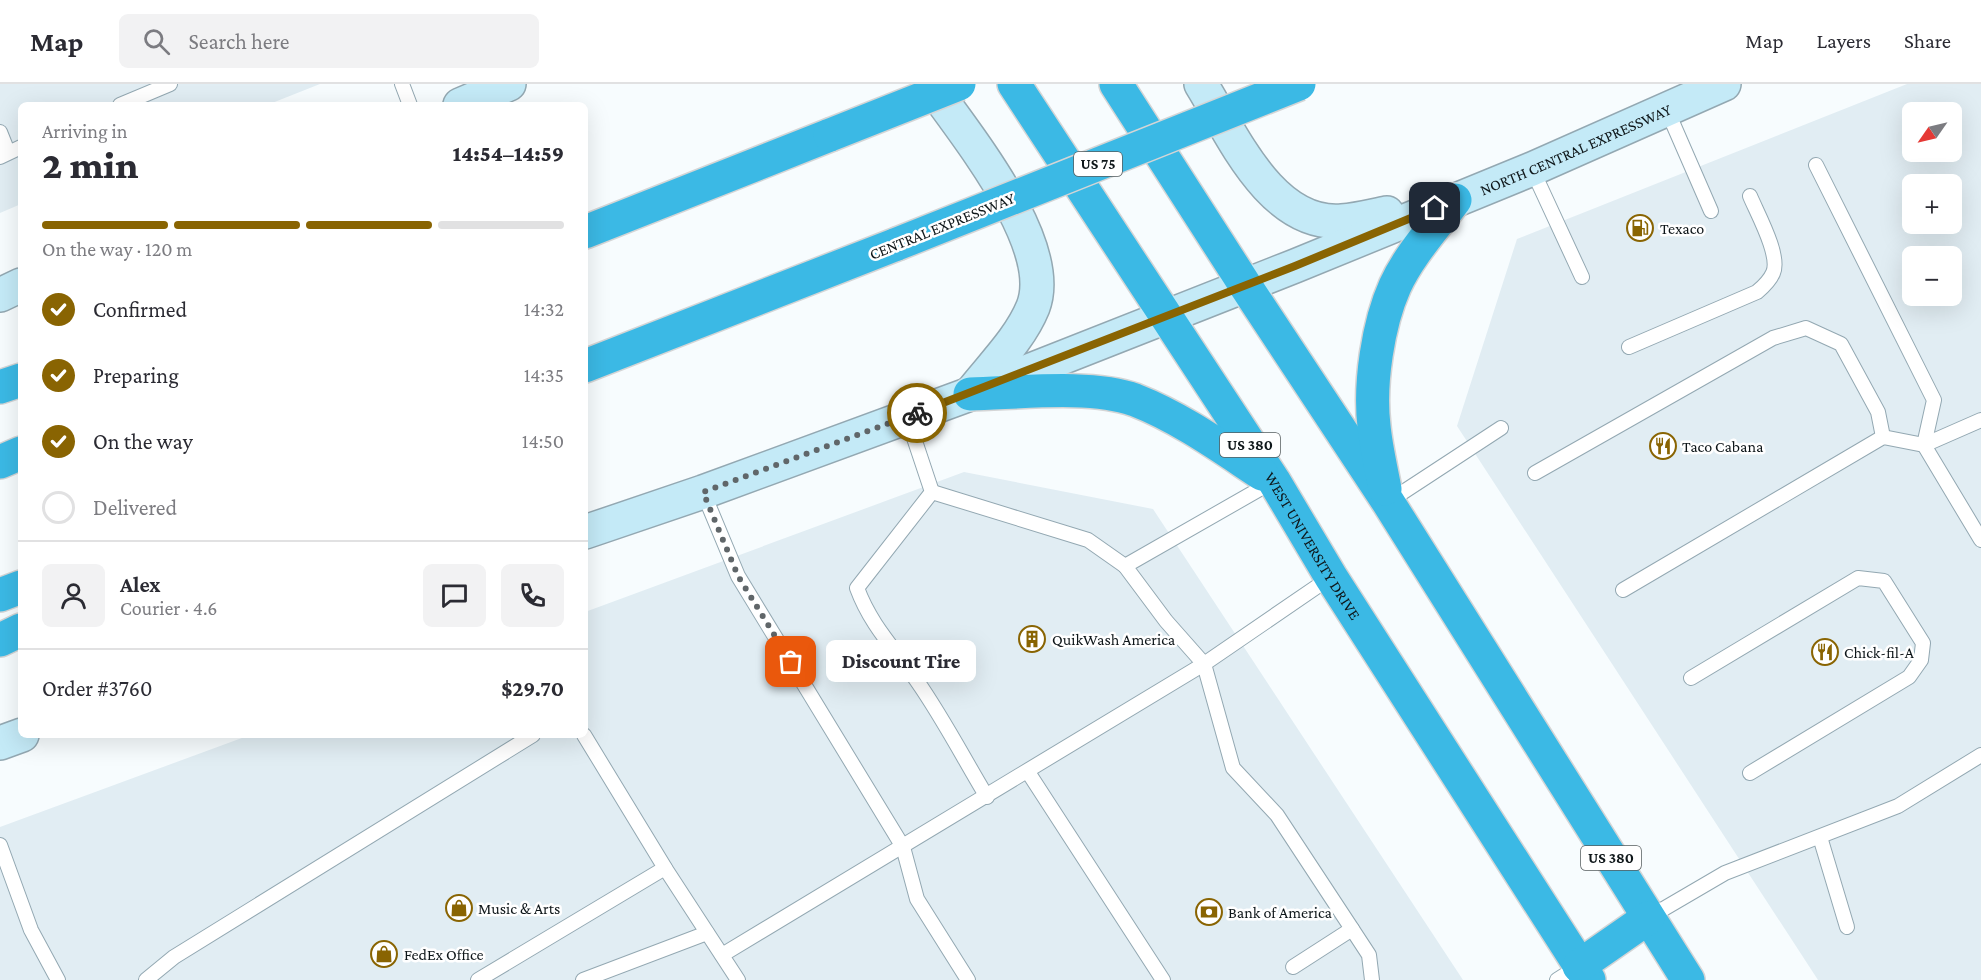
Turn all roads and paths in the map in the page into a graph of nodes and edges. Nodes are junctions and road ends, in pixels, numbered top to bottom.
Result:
1 (170, 84) edge
2 (402, 84) edge
3 (509, 84) edge
4 (930, 84) edge
5 (959, 84) edge
6 (1014, 84) edge
7 (1116, 84) edge
8 (1201, 84) edge
9 (1299, 84) edge
10 (1724, 84) edge
11 (463, 97) edge
12 (127, 102) edge
13 (410, 102) edge
14 (1667, 110) junction
15 (0, 132) edge
16 (10, 152) edge
17 (1816, 165) dead end
18 (1532, 170) junction
19 (1750, 196) dead end
20 (1455, 200) junction
21 (1711, 211) dead end
22 (588, 231) edge
23 (1582, 277) dead end
24 (1245, 285) junction
25 (18, 286) edge
26 (0, 295) edge
27 (1165, 316) junction
28 (1629, 347) dead end
29 (588, 365) edge
30 (18, 381) edge
31 (0, 387) edge
32 (970, 394) junction
33 (908, 417) junction
34 (1981, 420) edge
35 (1501, 428) dead end
36 (1883, 437) junction
37 (1924, 445) junction
38 (18, 454) edge
39 (0, 462) edge
40 (1535, 473) dead end
41 (1274, 481) junction
42 (703, 492) junction
43 (932, 492) junction
44 (1388, 502) junction
45 (588, 531) edge
46 (1981, 540) edge
47 (1125, 566) junction
48 (1331, 577) junction
49 (18, 588) edge
50 (1623, 590) dead end
51 (0, 595) edge
52 (18, 631) edge
53 (0, 640) edge
54 (1204, 664) junction
55 (1691, 678) dead end
56 (18, 736) edge
57 (528, 738) edge
58 (586, 738) edge
59 (0, 743) edge
60 (1981, 755) edge
61 (1028, 772) junction
62 (1750, 773) dead end
63 (987, 797) junction
64 (1820, 837) junction
65 (0, 845) edge
66 (903, 847) junction
67 (665, 868) junction
68 (1648, 918) junction
69 (1847, 927) dead end
70 (1352, 929) junction
71 (707, 933) junction
72 (722, 955) junction
73 (1293, 967) dead end
74 (1575, 975) edge
75 (58, 980) edge
76 (146, 980) edge
77 (478, 980) edge
78 (583, 980) edge
79 (738, 980) edge
80 (968, 980) edge
81 (1163, 980) edge
82 (1372, 980) edge
83 (1688, 980) edge

1 - 12 lane
2 - 13 lane
3 - 11 main road
4 - 32 main road
5 - 22 highway, bridge
6 - 27 highway, WEST UNIVERSITY DRIVE / US 380
7 - 24 highway, US 380
8 - 20 main road
9 - 29 highway, CENTRAL EXPRESSWAY / US 75, bridge
10 - 14 main road, NORTH CENTRAL EXPRESSWAY
14 - 18 main road, NORTH CENTRAL EXPRESSWAY
14 - 21 lane
15 - 16 lane
17 - 37 lane
18 - 20 main road, NORTH CENTRAL EXPRESSWAY
18 - 23 lane
19 - 28 lane
20 - 24 main road, NORTH CENTRAL EXPRESSWAY
20 - 44 highway
24 - 27 main road, NORTH CENTRAL EXPRESSWAY
24 - 44 highway, US 380
25 - 26 main road
27 - 32 main road, NORTH CENTRAL EXPRESSWAY
27 - 41 highway, WEST UNIVERSITY DRIVE / US 380
30 - 31 highway
32 - 33 main road, NORTH CENTRAL EXPRESSWAY
32 - 41 highway
33 - 42 main road, NORTH CENTRAL EXPRESSWAY
33 - 43 lane
34 - 37 lane
35 - 44 lane
36 - 37 lane
36 - 40 lane
36 - 50 lane
37 - 46 lane
38 - 39 highway
41 - 47 lane
41 - 48 highway, WEST UNIVERSITY DRIVE / US 380
42 - 45 main road, NORTH CENTRAL EXPRESSWAY
42 - 66 lane
43 - 47 lane
43 - 63 lane
44 - 68 highway, US 380
47 - 54 lane
48 - 54 lane
48 - 74 highway, WEST UNIVERSITY DRIVE / US 380
49 - 51 highway
52 - 53 highway
54 - 61 lane
54 - 70 lane
55 - 62 lane
56 - 59 main road
57 - 76 lane
58 - 67 lane
60 - 64 lane
61 - 63 lane
61 - 81 lane
63 - 66 lane
64 - 68 lane
64 - 69 lane
65 - 75 lane
66 - 72 lane
66 - 80 lane
67 - 71 lane
67 - 77 lane
68 - 74 highway
68 - 83 highway, US 380
70 - 73 lane
70 - 82 lane
71 - 72 lane
71 - 78 lane
72 - 79 lane

